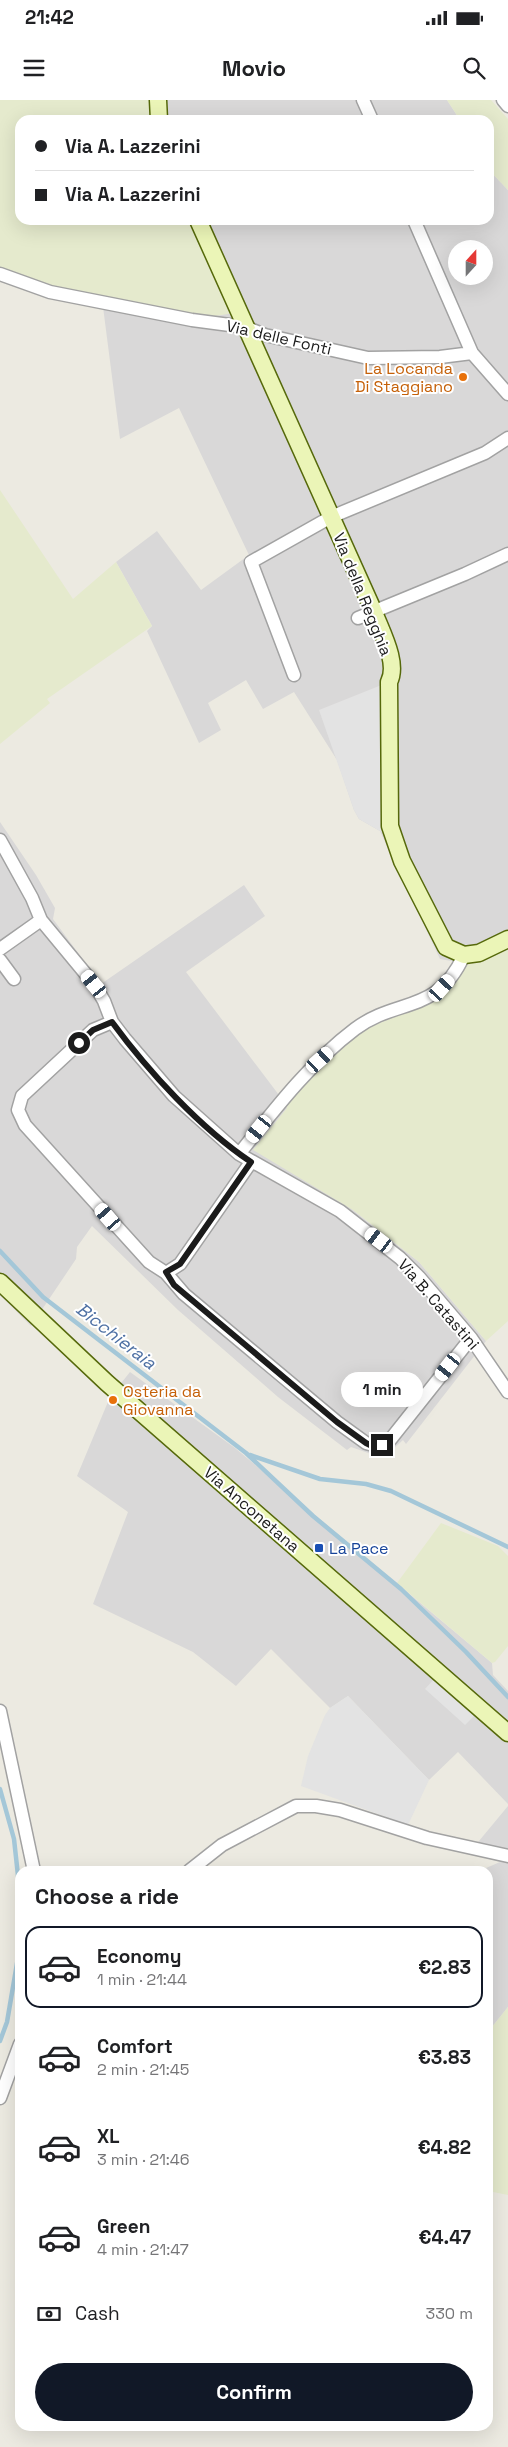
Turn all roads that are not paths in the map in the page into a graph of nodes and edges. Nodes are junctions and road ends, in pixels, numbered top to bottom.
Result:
1 (158, 100) edge
2 (363, 100) edge
3 (502, 100) edge
4 (508, 106) edge
5 (159, 115) edge
6 (370, 115) edge
7 (200, 225) edge
8 (416, 225) edge
9 (0, 274) edge
10 (245, 327) junction
11 (472, 353) junction
12 (508, 394) edge
13 (508, 438) edge
14 (331, 517) junction
15 (508, 554) edge
16 (374, 612) junction
17 (358, 618) dead end
18 (294, 675) dead end
19 (0, 840) edge
20 (41, 920) junction
21 (508, 939) edge
22 (0, 949) edge
23 (464, 956) junction
24 (0, 960) edge
25 (14, 979) dead end
26 (112, 1022) junction
27 (239, 1154) junction
28 (251, 1162) junction
29 (166, 1272) junction
30 (0, 1282) edge
31 (471, 1338) junction
32 (508, 1392) edge
33 (0, 1711) edge
34 (508, 1733) edge
35 (508, 1856) edge
36 (33, 1866) edge
37 (195, 1866) edge
38 (15, 2058) edge
39 (0, 2098) edge

1 - 5 street
2 - 6 street
3 - 4 street
7 - 10 street, Via della Regghia
8 - 11 street
9 - 10 street, Via delle Fonti
10 - 11 street, Via delle Fonti
10 - 14 street, Via della Regghia
11 - 12 street
13 - 14 street
14 - 16 street, Via della Regghia
14 - 18 street
15 - 16 street
16 - 17 street
16 - 23 street, Via della Regghia
19 - 20 street, Via B. Catastini
20 - 22 street
20 - 26 street, Via B. Catastini
21 - 23 street
23 - 27 street
24 - 25 street
26 - 27 street, Via B. Catastini
26 - 29 street
27 - 28 street, Via B. Catastini
28 - 29 street
28 - 31 street, Via B. Catastini
29 - 31 street
30 - 34 street, Via Anconetana
31 - 32 street, Via B. Catastini
33 - 36 street
35 - 37 street
38 - 39 street

